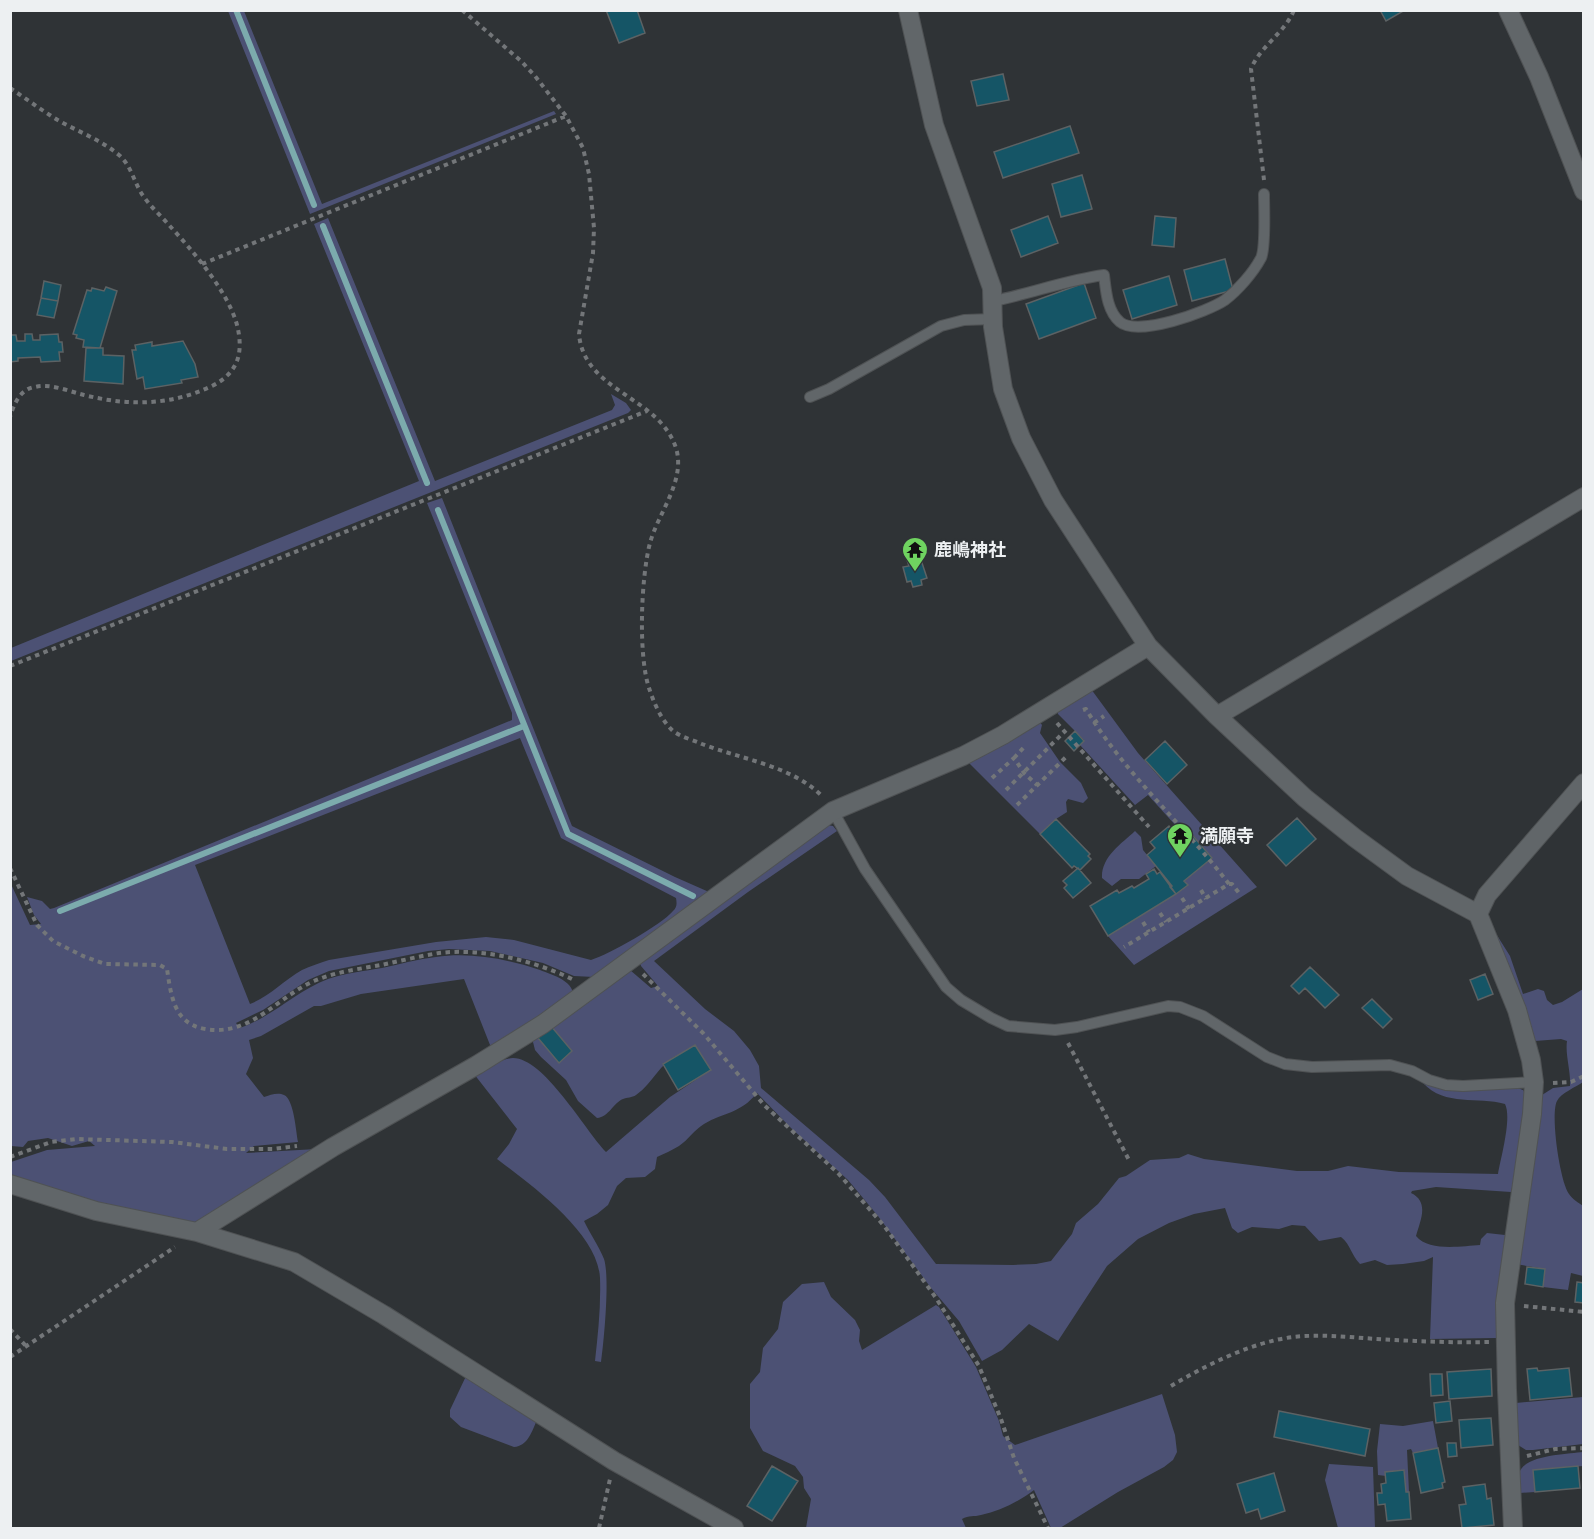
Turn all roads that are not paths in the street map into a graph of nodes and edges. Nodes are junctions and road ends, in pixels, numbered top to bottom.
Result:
1 (908, 10) edge
2 (1508, 10) edge
3 (1584, 191) edge
4 (1264, 194) road end
5 (993, 310) junction
6 (810, 397) dead end
7 (1584, 497) edge
8 (1148, 646) junction
9 (1217, 716) junction
10 (1584, 783) edge
11 (833, 811) junction
12 (1478, 914) junction
13 (1534, 1082) junction
14 (10, 1184) edge
15 (197, 1232) junction
16 (734, 1528) edge
17 (1513, 1528) edge

1 - 5 street
2 - 3 street
4 - 5 lane
5 - 6 lane
5 - 8 street
7 - 9 street
8 - 9 street
8 - 11 street
9 - 12 street
10 - 12 street
11 - 13 lane
11 - 15 street
12 - 13 street
13 - 17 street
14 - 15 street
15 - 16 street

